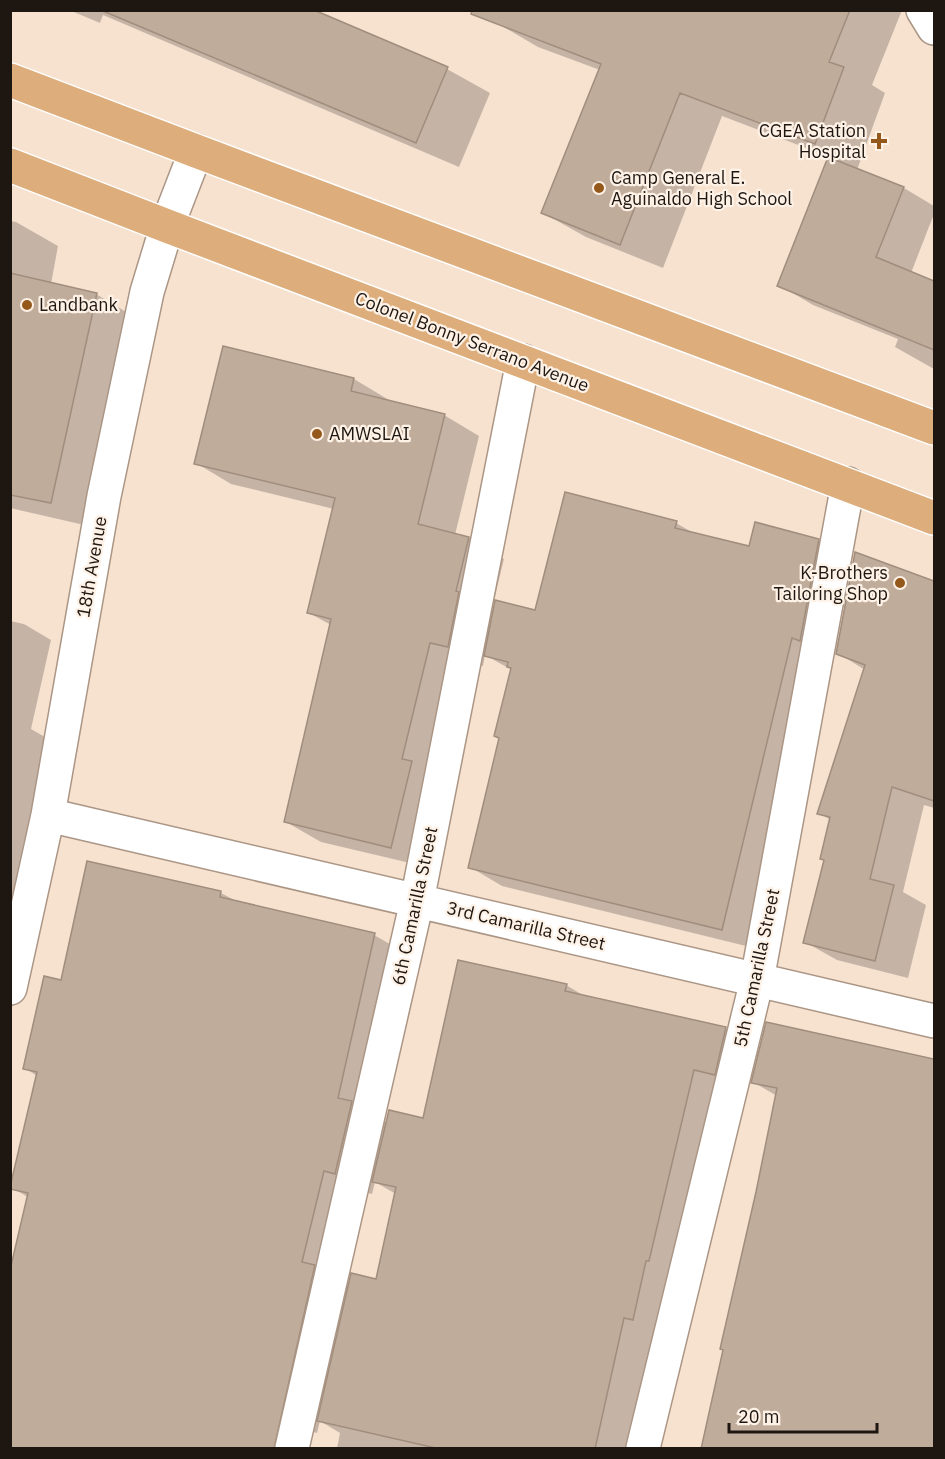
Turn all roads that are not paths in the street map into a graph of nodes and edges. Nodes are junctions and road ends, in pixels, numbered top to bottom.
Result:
1 (923, 10) edge
2 (934, 28) edge
3 (10, 80) edge
4 (196, 151) junction
5 (10, 165) edge
6 (167, 226) junction
7 (523, 360) junction
8 (934, 428) edge
9 (848, 484) junction
10 (934, 518) edge
11 (48, 815) junction
12 (417, 901) junction
13 (757, 980) junction
14 (10, 988) edge
15 (934, 1021) edge
16 (292, 1449) edge
17 (643, 1449) edge

1 - 2 street
3 - 4 main road
4 - 6 street, 18th Avenue
4 - 8 main road
5 - 6 main road, Colonel Bonny Serrano Avenue
6 - 7 main road, Colonel Bonny Serrano Avenue
6 - 11 street, 18th Avenue
7 - 9 main road, Colonel Bonny Serrano Avenue
7 - 12 street, 6th Camarilla Street
9 - 10 main road, Colonel Bonny Serrano Avenue
9 - 13 street, 5th Camarilla Street
11 - 12 street, 3rd Camarilla Street
11 - 14 street, 18th Avenue
12 - 13 street, 3rd Camarilla Street
12 - 16 street, 6th Camarilla Street
13 - 15 street, 3rd Camarilla Street
13 - 17 street, 5th Camarilla Street

